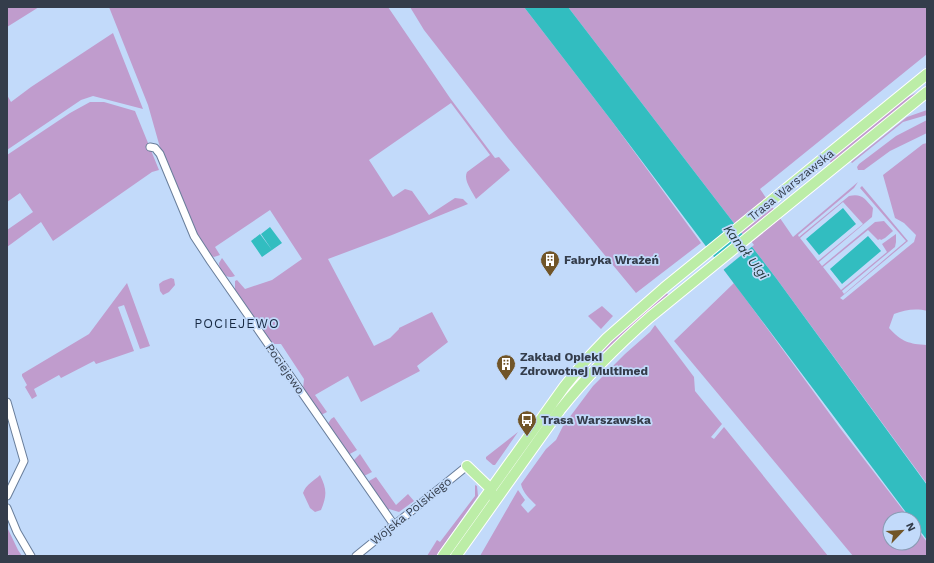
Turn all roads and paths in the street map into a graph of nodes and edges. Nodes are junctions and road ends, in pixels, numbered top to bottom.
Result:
1 (927, 74) edge
2 (927, 92) edge
3 (922, 101) edge
4 (150, 148) dead end
5 (7, 402) edge
6 (467, 466) joint
7 (491, 489) junction
8 (7, 496) edge
9 (491, 505) junction
10 (7, 508) edge
11 (394, 525) junction
12 (468, 539) junction
13 (31, 556) edge
14 (356, 556) edge
15 (443, 556) edge
16 (456, 556) edge
17 (465, 556) edge

1 - 7 main road, Trasa Warszawska
2 - 3 main road, Trasa Warszawska
3 - 9 main road, Trasa Warszawska
4 - 11 street, Pociejewo
5 - 8 street
6 - 7 main road
6 - 11 street, Wojska Polskiego
7 - 9 main road
7 - 15 main road, Trasa Warszawska
9 - 12 main road, Trasa Warszawska
10 - 13 street
11 - 14 street, Wojska Polskiego
12 - 16 main road, Trasa Warszawska
12 - 17 main road

